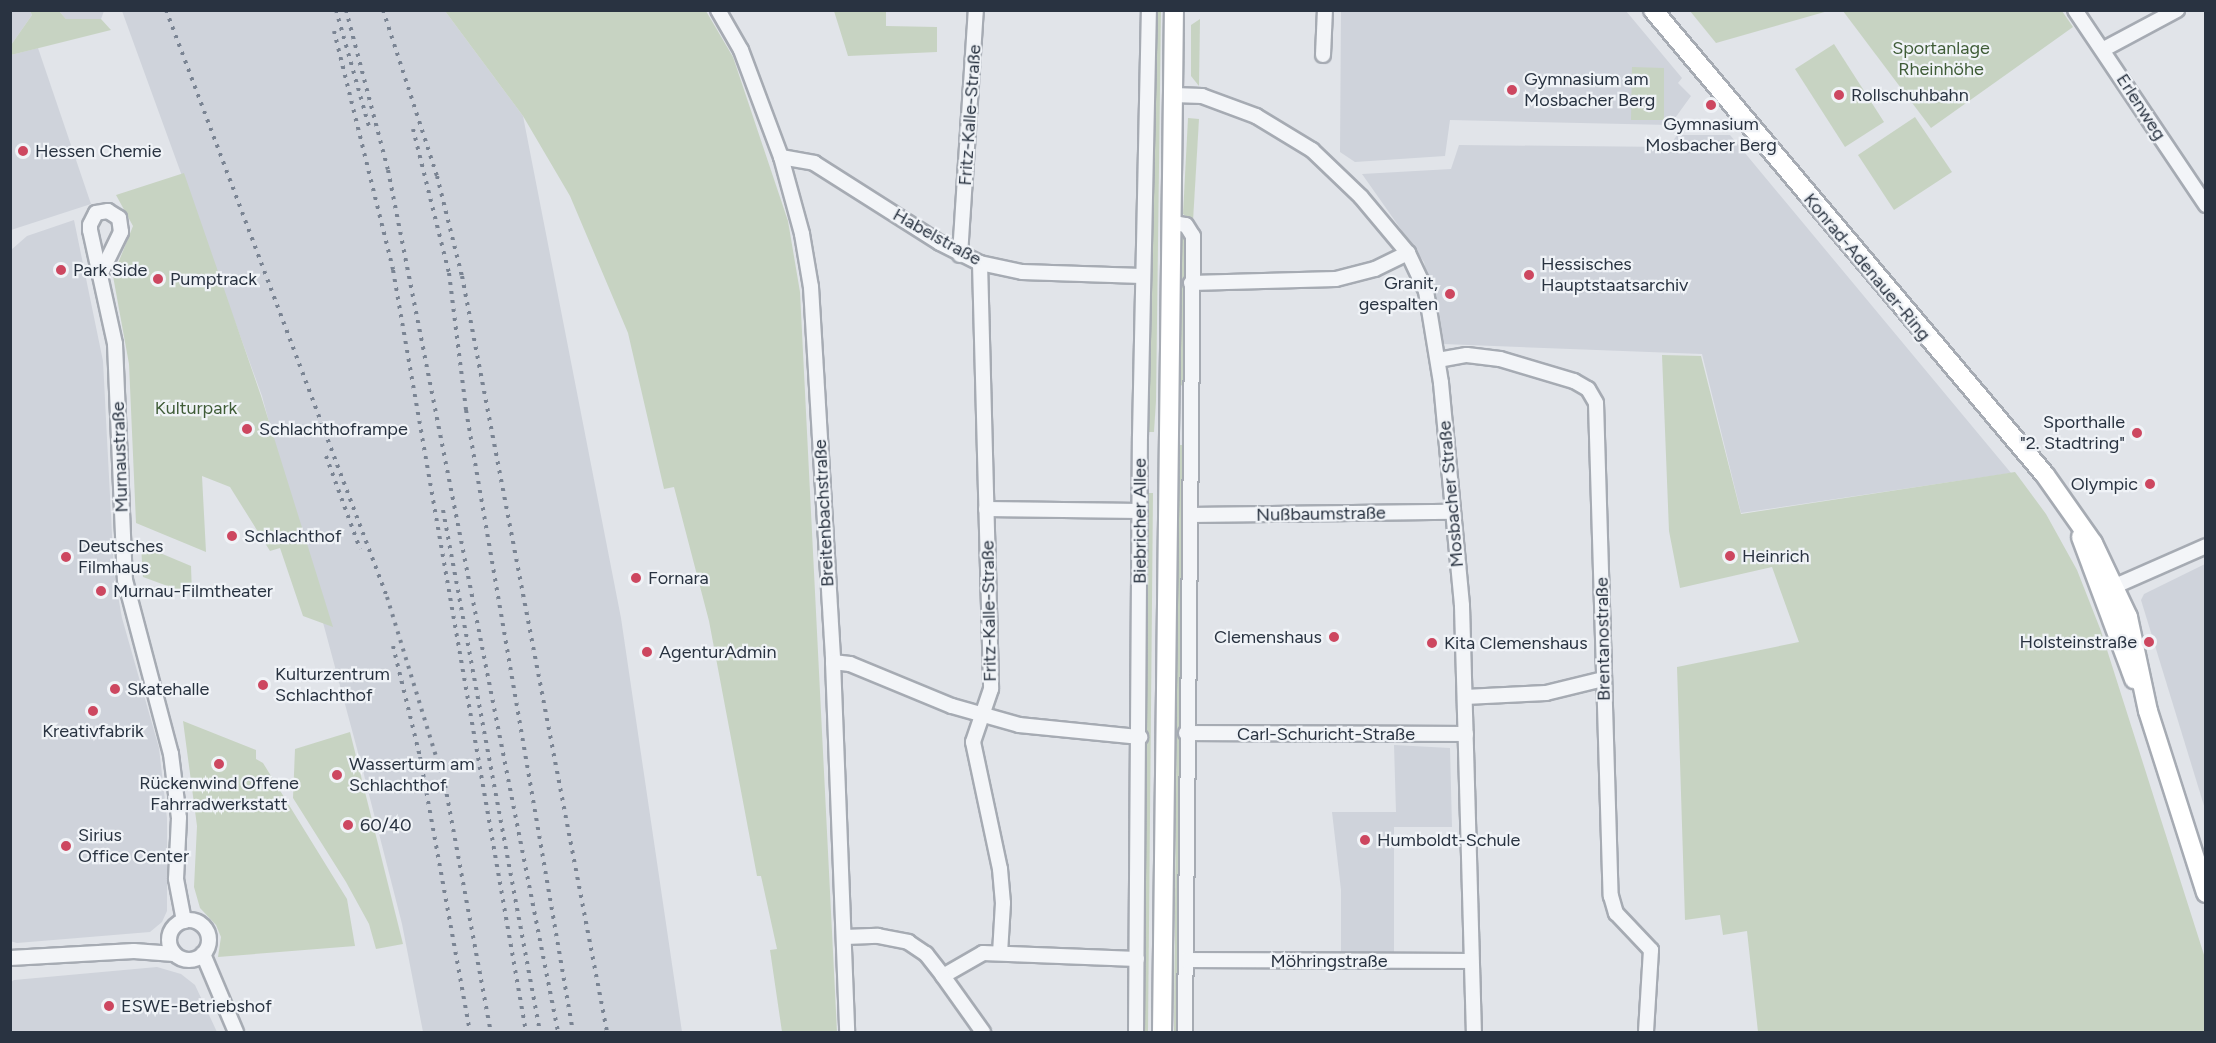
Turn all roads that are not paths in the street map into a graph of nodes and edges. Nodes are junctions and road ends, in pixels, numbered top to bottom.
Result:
1 (718, 10) edge
2 (976, 10) edge
3 (1149, 10) edge
4 (1174, 10) edge
5 (1325, 10) edge
6 (1653, 10) edge
7 (2075, 10) edge
8 (2177, 10) edge
9 (2104, 49) junction
10 (1323, 55) dead end
11 (1174, 95) junction
12 (781, 157) junction
13 (2205, 205) edge
14 (1170, 222) junction
15 (1408, 253) junction
16 (960, 255) junction
17 (980, 263) junction
18 (100, 275) dead end
19 (1142, 276) junction
20 (1191, 283) junction
21 (1438, 360) junction
22 (986, 509) junction
23 (1140, 511) junction
24 (1453, 512) junction
25 (1190, 515) junction
26 (2205, 546) edge
27 (2109, 589) junction
28 (833, 662) junction
29 (1603, 679) junction
30 (1465, 697) junction
31 (984, 714) junction
32 (1186, 733) junction
33 (1466, 734) junction
34 (1140, 737) junction
35 (2205, 893) edge
36 (184, 921) junction
37 (169, 936) junction
38 (845, 937) junction
39 (134, 951) junction
40 (1000, 953) junction
41 (174, 954) junction
42 (203, 954) junction
43 (10, 958) edge
44 (1137, 959) junction
45 (188, 960) junction
46 (1186, 960) junction
47 (1472, 961) junction
48 (943, 976) junction
49 (214, 986) junction
50 (236, 1032) edge
51 (847, 1032) edge
52 (983, 1032) edge
53 (1136, 1032) edge
54 (1162, 1032) edge
55 (1185, 1032) edge
56 (1474, 1032) edge
57 (1646, 1032) edge

1 - 12 street, Breitenbachstraße
2 - 16 street, Fritz-Kalle-Straße
3 - 19 street, Biebricher Allee
4 - 11 main road, Biebricher Allee
5 - 10 street
6 - 27 main road, Konrad-Adenauer-Ring
7 - 9 street, Erlenweg
8 - 9 street
9 - 13 street, Erlenweg
11 - 14 main road, Biebricher Allee
11 - 15 street, Mosbacher Straße
12 - 16 street, Habelstraße
12 - 28 street, Breitenbachstraße
14 - 20 street
14 - 54 main road, Biebricher Allee
15 - 20 street
15 - 21 street, Mosbacher Straße
16 - 17 street, Habelstraße
17 - 19 street, Habelstraße
17 - 22 street, Fritz-Kalle-Straße
18 - 36 street, Murnaustraße
19 - 23 street, Biebricher Allee
20 - 25 street
21 - 24 street, Mosbacher Straße
21 - 29 street, Brentanostraße
22 - 23 street
22 - 31 street, Fritz-Kalle-Straße
23 - 34 street, Biebricher Allee
24 - 25 street, Nußbaumstraße
24 - 30 street, Mosbacher Straße
25 - 32 street
26 - 27 street
27 - 35 main road, Konrad-Adenauer-Ring
28 - 31 street
28 - 38 street, Breitenbachstraße
29 - 30 street
29 - 57 street, Brentanostraße
30 - 33 street, Mosbacher Straße
31 - 34 street
31 - 40 street, Fritz-Kalle-Straße
32 - 33 street, Carl-Schuricht-Straße
32 - 46 street
33 - 47 street, Mosbacher Straße
34 - 44 street, Biebricher Allee
36 - 37 street
36 - 42 street
37 - 39 street
37 - 41 street
38 - 48 street
38 - 51 street, Breitenbachstraße
39 - 41 street
39 - 43 street
40 - 44 street
40 - 48 street
41 - 45 street
42 - 45 street
42 - 49 street
44 - 53 street, Biebricher Allee
45 - 49 street
46 - 47 street, Möhringstraße
46 - 55 street
47 - 56 street, Mosbacher Straße
48 - 52 street
49 - 50 street

